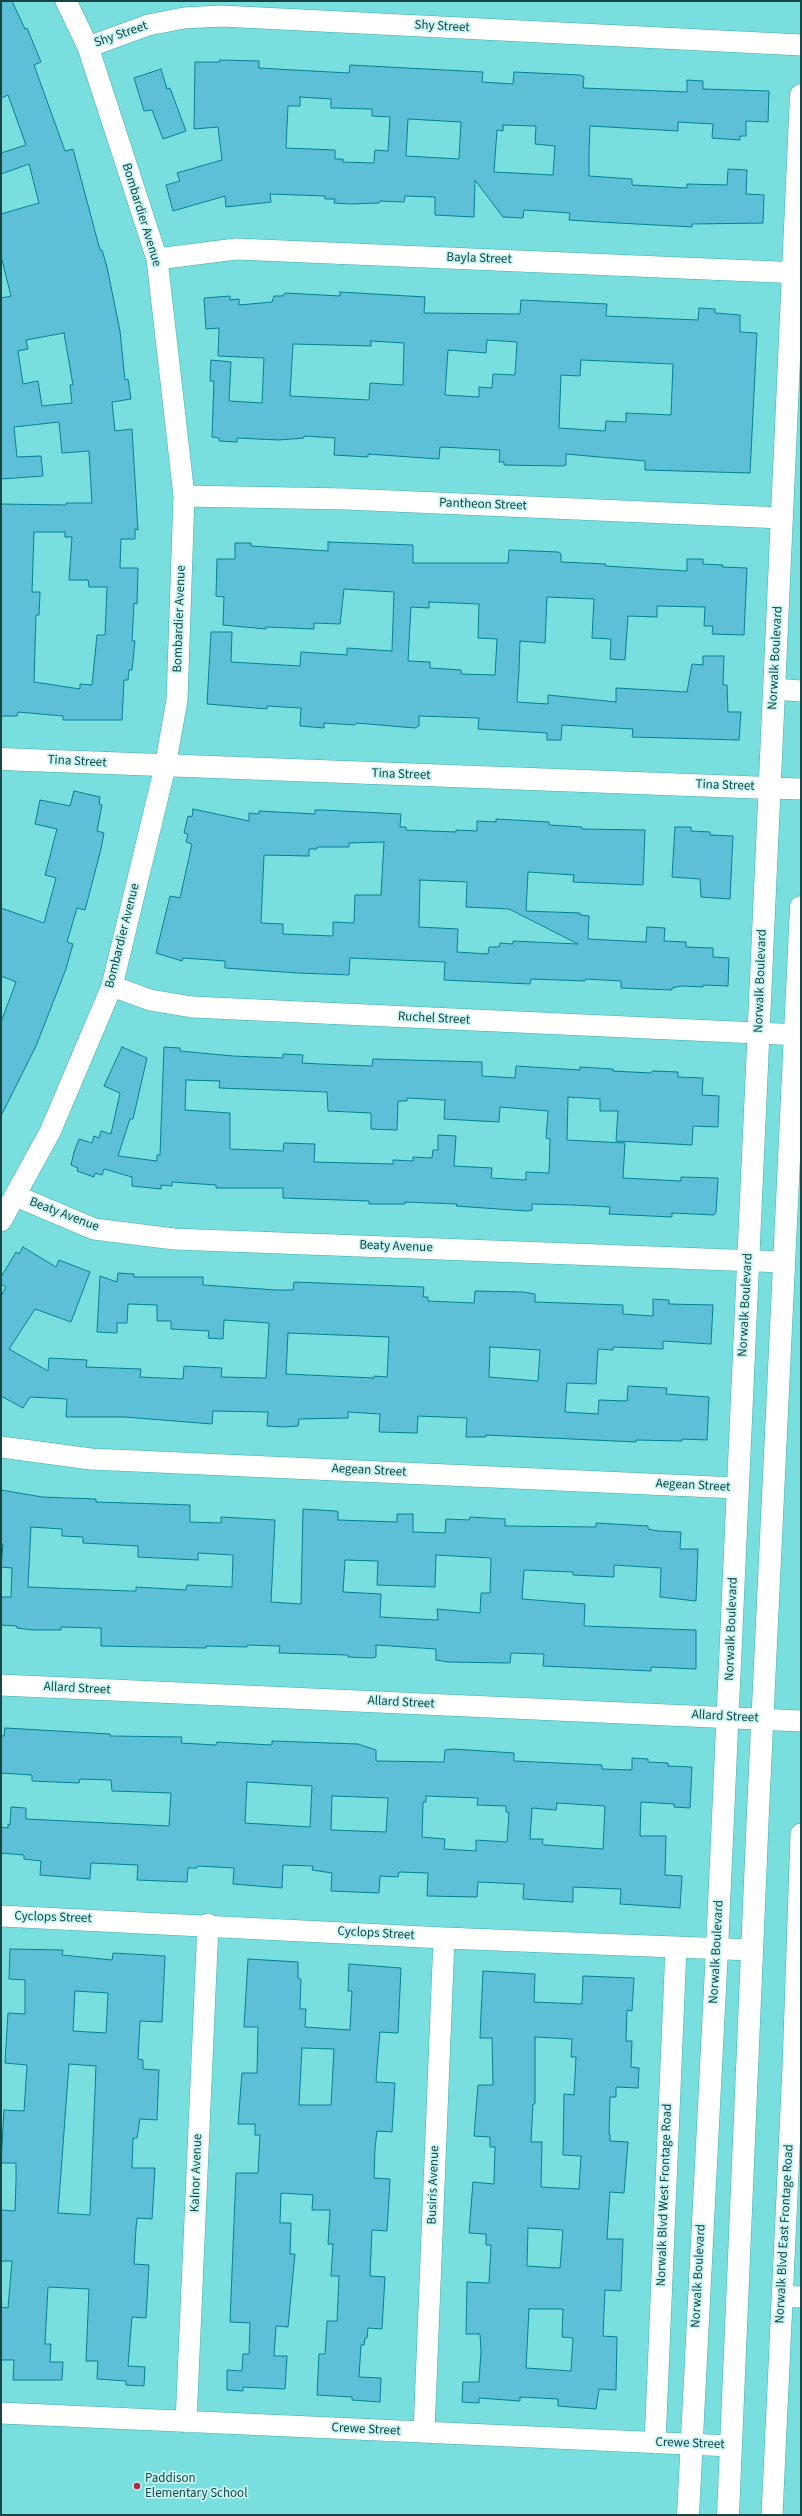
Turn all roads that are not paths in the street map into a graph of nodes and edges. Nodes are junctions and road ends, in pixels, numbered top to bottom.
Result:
1 (66, 1) edge
2 (801, 45) edge
3 (88, 47) junction
4 (801, 95) edge
5 (157, 259) junction
6 (797, 272) edge
7 (184, 496) junction
8 (782, 518) junction
9 (774, 689) junction
10 (801, 691) edge
11 (1, 759) edge
12 (165, 767) junction
13 (769, 788) junction
14 (801, 789) edge
15 (801, 907) edge
16 (112, 986) junction
17 (759, 1034) junction
18 (798, 1035) edge
19 (16, 1196) junction
20 (1, 1221) edge
21 (748, 1261) junction
22 (784, 1262) junction
23 (1, 1447) edge
24 (738, 1488) junction
25 (1, 1685) edge
26 (728, 1718) junction
27 (762, 1719) junction
28 (801, 1721) edge
29 (801, 1834) edge
30 (801, 1840) edge
31 (1, 1916) edge
32 (208, 1924) junction
33 (444, 1938) junction
34 (676, 1947) junction
35 (717, 1949) junction
36 (752, 1950) junction
37 (797, 2067) edge
38 (792, 2297) edge
39 (1, 2413) edge
40 (186, 2422) junction
41 (424, 2432) junction
42 (655, 2443) junction
43 (690, 2444) junction
44 (731, 2446) junction
45 (688, 2515) edge
46 (728, 2515) edge
47 (772, 2515) edge

1 - 3 street, Bombardier Avenue
2 - 3 street, Shy Street
3 - 5 street, Bombardier Avenue
4 - 6 main road, Norwalk Boulevard
5 - 6 street, Bayla Street
5 - 7 street, Bombardier Avenue
6 - 8 main road, Norwalk Boulevard
7 - 8 street, Pantheon Street
7 - 12 street, Bombardier Avenue
8 - 9 main road, Norwalk Boulevard
9 - 10 street
9 - 13 main road, Norwalk Boulevard
11 - 12 main road, Tina Street
12 - 13 main road, Tina Street
12 - 16 street, Bombardier Avenue
13 - 14 street, Tina Street
13 - 17 main road, Norwalk Boulevard
15 - 18 main road
16 - 17 street, Ruchel Street
16 - 19 street, Bombardier Avenue
17 - 18 street, Ruchel Street
17 - 21 main road, Norwalk Boulevard
18 - 22 main road
19 - 20 street, Bombardier Avenue
19 - 21 street, Beaty Avenue
21 - 22 street, Beaty Avenue
21 - 24 main road, Norwalk Boulevard
22 - 27 main road
23 - 24 street, Aegean Street
24 - 26 main road, Norwalk Boulevard
25 - 26 street, Allard Street
26 - 27 street, Allard Street
26 - 35 main road, Norwalk Boulevard
27 - 28 street, Allard Street
27 - 36 main road
29 - 30 street, Norwalk Blvd East Frontage Road
30 - 37 street, Norwalk Blvd East Frontage Road
31 - 32 street, Cyclops Street
32 - 33 street, Cyclops Street
32 - 40 street, Kalnor Avenue
33 - 34 street, Cyclops Street
33 - 41 street, Busiris Avenue
34 - 35 street, Cyclops Street
34 - 42 street, Norwalk Blvd West Frontage Road
35 - 36 street, Cyclops Street
35 - 43 main road, Norwalk Boulevard
36 - 44 main road
37 - 38 street, Norwalk Blvd East Frontage Road
38 - 47 street, Norwalk Blvd East Frontage Road
39 - 40 street, Crewe Street
40 - 41 street, Crewe Street
41 - 42 street, Crewe Street
42 - 43 street, Crewe Street
43 - 44 street, Crewe Street
43 - 45 main road, Norwalk Boulevard
44 - 46 main road

